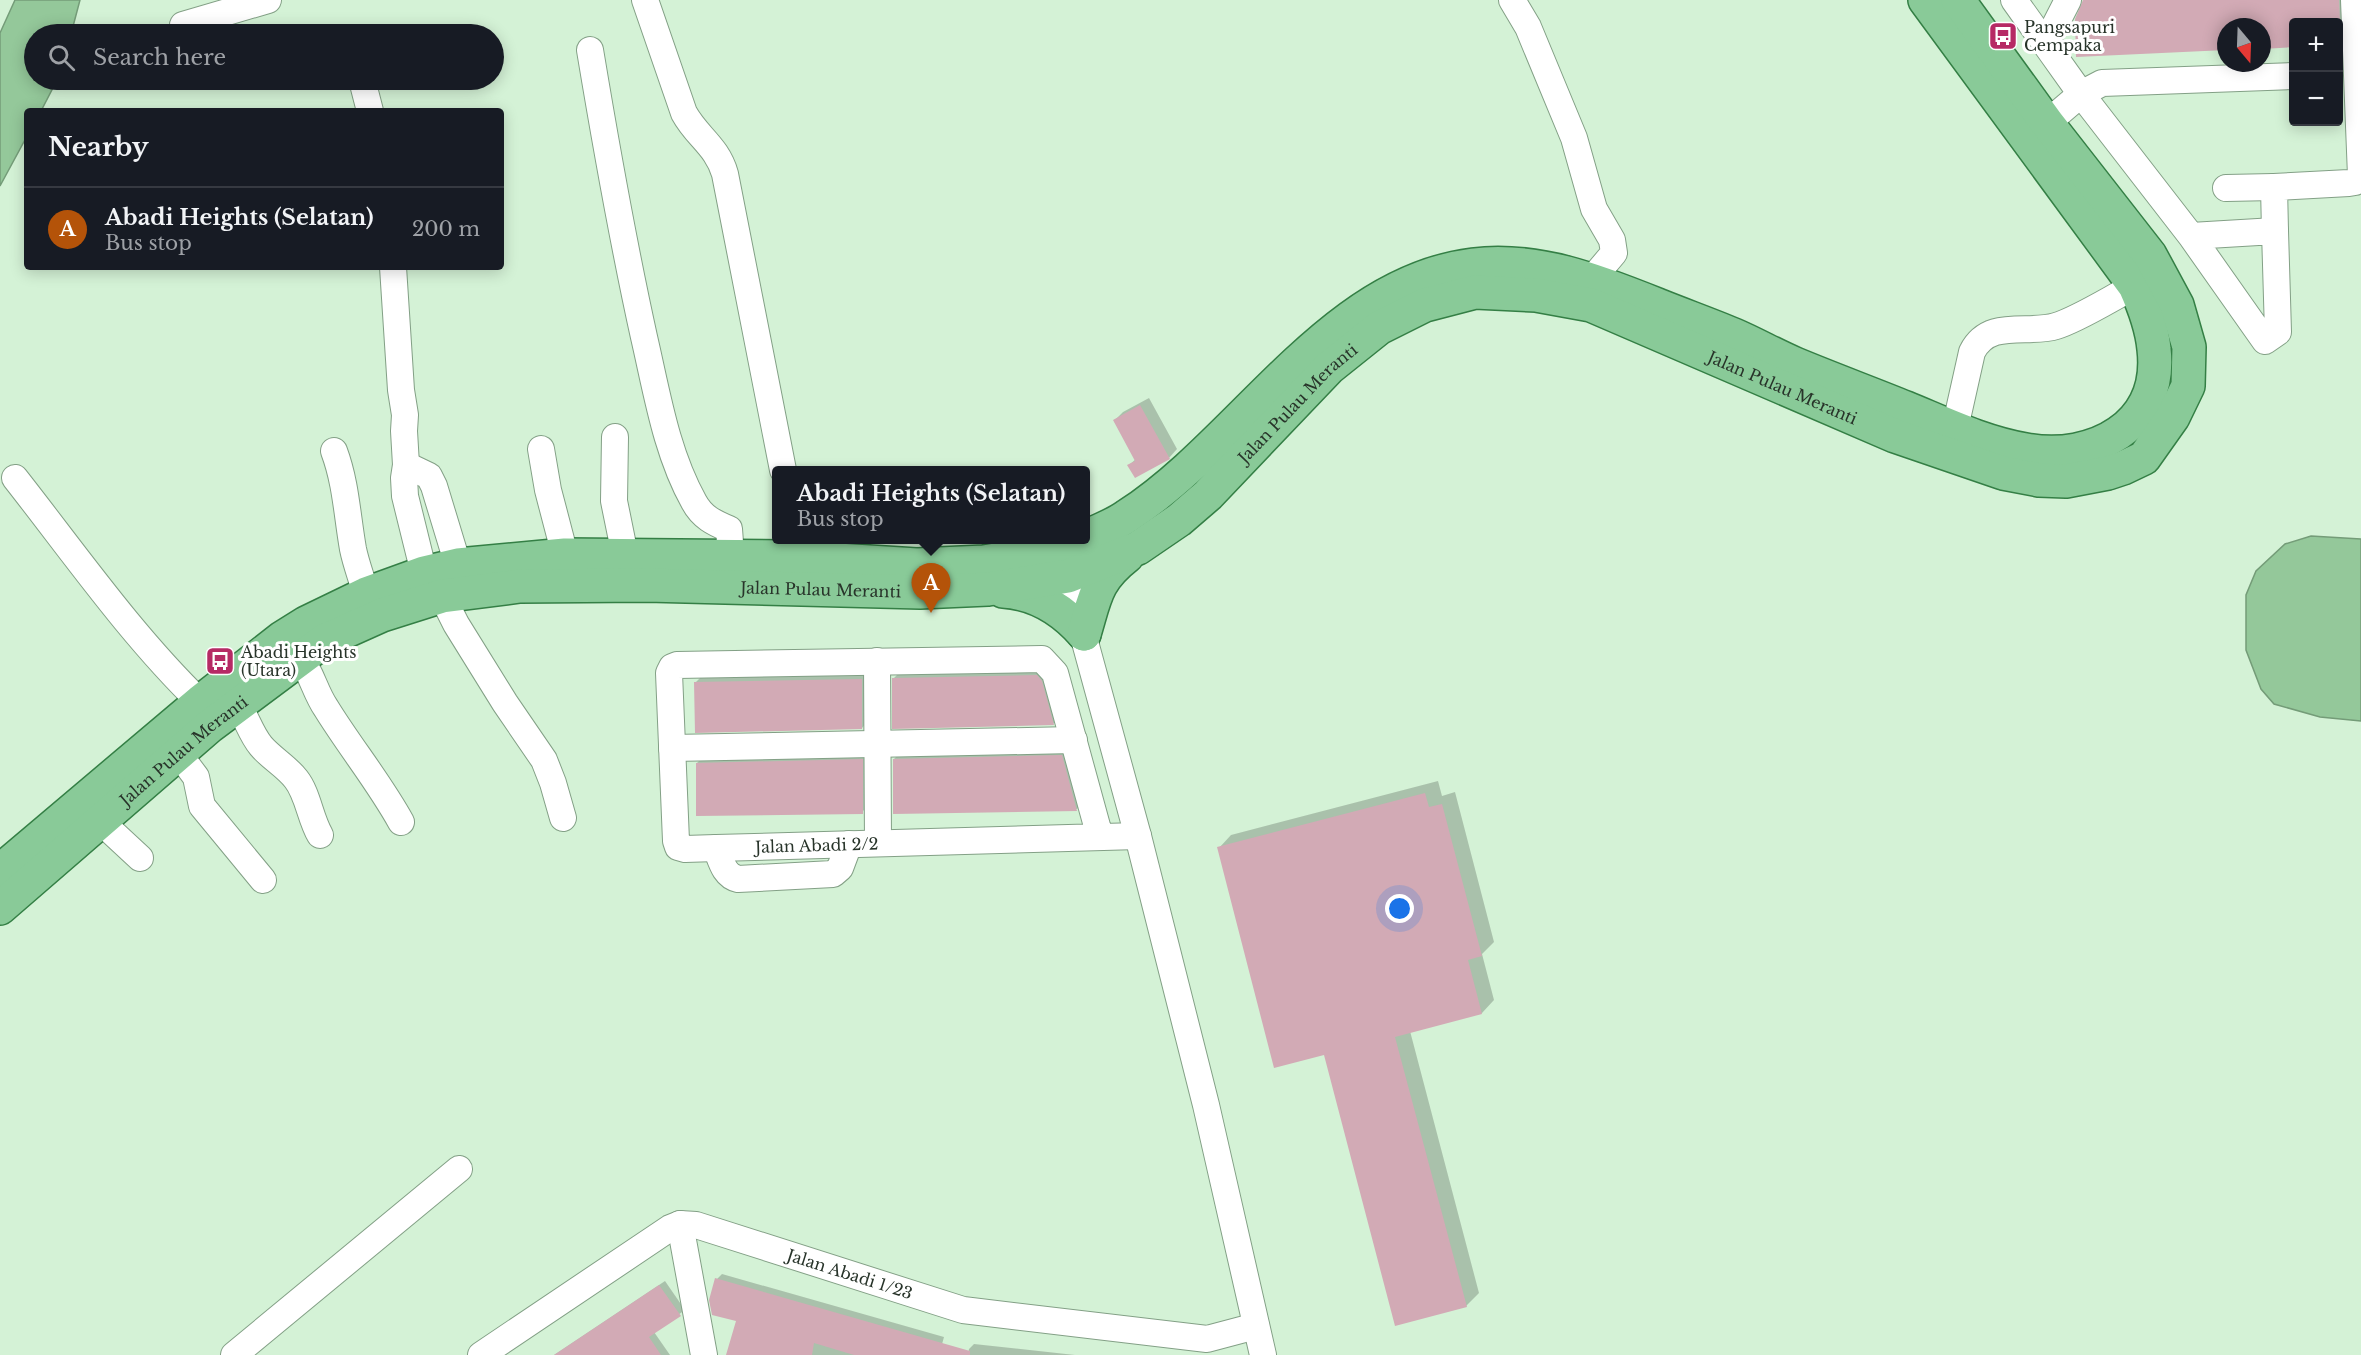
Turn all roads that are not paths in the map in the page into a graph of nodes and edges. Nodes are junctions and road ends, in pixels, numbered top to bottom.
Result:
1 (268, 0) edge
2 (645, 0) edge
3 (1512, 0) edge
4 (1924, 0) edge
5 (1958, 0) edge
6 (2014, 0) edge
7 (2068, 0) edge
8 (2354, 0) edge
9 (186, 24) edge
10 (2046, 43) junction
11 (590, 50) dead end
12 (2347, 74) edge
13 (2289, 76) edge
14 (365, 90) edge
15 (2081, 94) junction
16 (369, 108) edge
17 (2047, 123) junction
18 (2274, 187) junction
19 (2226, 188) dead end
20 (2275, 231) junction
21 (2191, 236) junction
22 (393, 270) edge
23 (1592, 279) junction
24 (2136, 285) junction
25 (1955, 428) junction
26 (615, 437) dead end
27 (541, 449) dead end
28 (334, 451) dead end
29 (406, 465) junction
30 (782, 466) edge
31 (15, 478) dead end
32 (1090, 540) edge
33 (790, 548) edge
34 (1138, 548) junction
35 (1073, 550) edge
36 (565, 555) junction
37 (625, 555) junction
38 (731, 556) junction
39 (458, 565) junction
40 (433, 584) junction
41 (988, 589) junction
42 (366, 594) junction
43 (1084, 634) junction
44 (300, 658) junction
45 (877, 662) junction
46 (200, 702) junction
47 (238, 705) junction
48 (1074, 741) junction
49 (877, 744) junction
50 (672, 748) junction
51 (178, 753) junction
52 (563, 818) dead end
53 (102, 819) junction
54 (401, 822) dead end
55 (320, 836) dead end
56 (1138, 836) junction
57 (1100, 837) junction
58 (878, 843) junction
59 (140, 858) dead end
60 (0, 871) edge
61 (263, 880) dead end
62 (0, 908) edge
63 (459, 1169) dead end
64 (680, 1224) junction
65 (1256, 1326) junction
66 (1208, 1347) edge
67 (234, 1355) edge
68 (481, 1355) edge
69 (704, 1355) edge
70 (1263, 1355) edge

1 - 9 street
2 - 30 street
3 - 23 street
4 - 24 main road, Jalan Pulau Meranti
5 - 17 main road, Jalan Pulau Meranti
6 - 10 street
7 - 10 street
8 - 12 street
10 - 15 street
11 - 38 street
12 - 18 street
13 - 15 street
14 - 16 street
15 - 17 street
15 - 21 street
17 - 34 main road, Jalan Pulau Meranti
18 - 19 street
18 - 20 street
20 - 21 street
20 - 21 street
22 - 29 street
23 - 25 main road, Jalan Pulau Meranti
23 - 32 main road, Jalan Pulau Meranti
24 - 25 street
24 - 25 main road, Jalan Pulau Meranti
26 - 37 street
27 - 36 street
28 - 42 street
29 - 39 street
29 - 40 street
31 - 46 street
33 - 35 main road, Jalan Pulau Meranti
33 - 38 main road, Jalan Pulau Meranti
34 - 35 main road, Jalan Pulau Meranti
34 - 43 main road
35 - 41 main road, Jalan Pulau Meranti
35 - 43 street
36 - 37 main road, Jalan Pulau Meranti
36 - 39 main road, Jalan Pulau Meranti
37 - 38 main road, Jalan Pulau Meranti
39 - 40 main road, Jalan Pulau Meranti
40 - 41 main road, Jalan Pulau Meranti
40 - 42 main road, Jalan Pulau Meranti
40 - 44 main road, Jalan Pulau Meranti
40 - 52 street
41 - 43 main road
42 - 46 main road, Jalan Pulau Meranti
43 - 56 street
44 - 47 main road, Jalan Pulau Meranti
44 - 54 street
45 - 48 street
45 - 49 street
45 - 50 street, Jalan Abadi 2/2
46 - 60 main road, Jalan Pulau Meranti
47 - 51 main road, Jalan Pulau Meranti
47 - 55 street
48 - 49 street
48 - 57 street
49 - 50 street
49 - 58 street
50 - 58 street, Jalan Abadi 2/2
51 - 53 main road, Jalan Pulau Meranti
51 - 61 street
53 - 59 street
53 - 62 main road, Jalan Pulau Meranti
56 - 57 street, Jalan Abadi 2/2
56 - 65 street
57 - 58 street, Jalan Abadi 2/2
63 - 67 street
64 - 66 street, Jalan Abadi 1/23
64 - 68 street
64 - 69 street
65 - 66 street, Jalan Abadi 1/23
65 - 70 street

